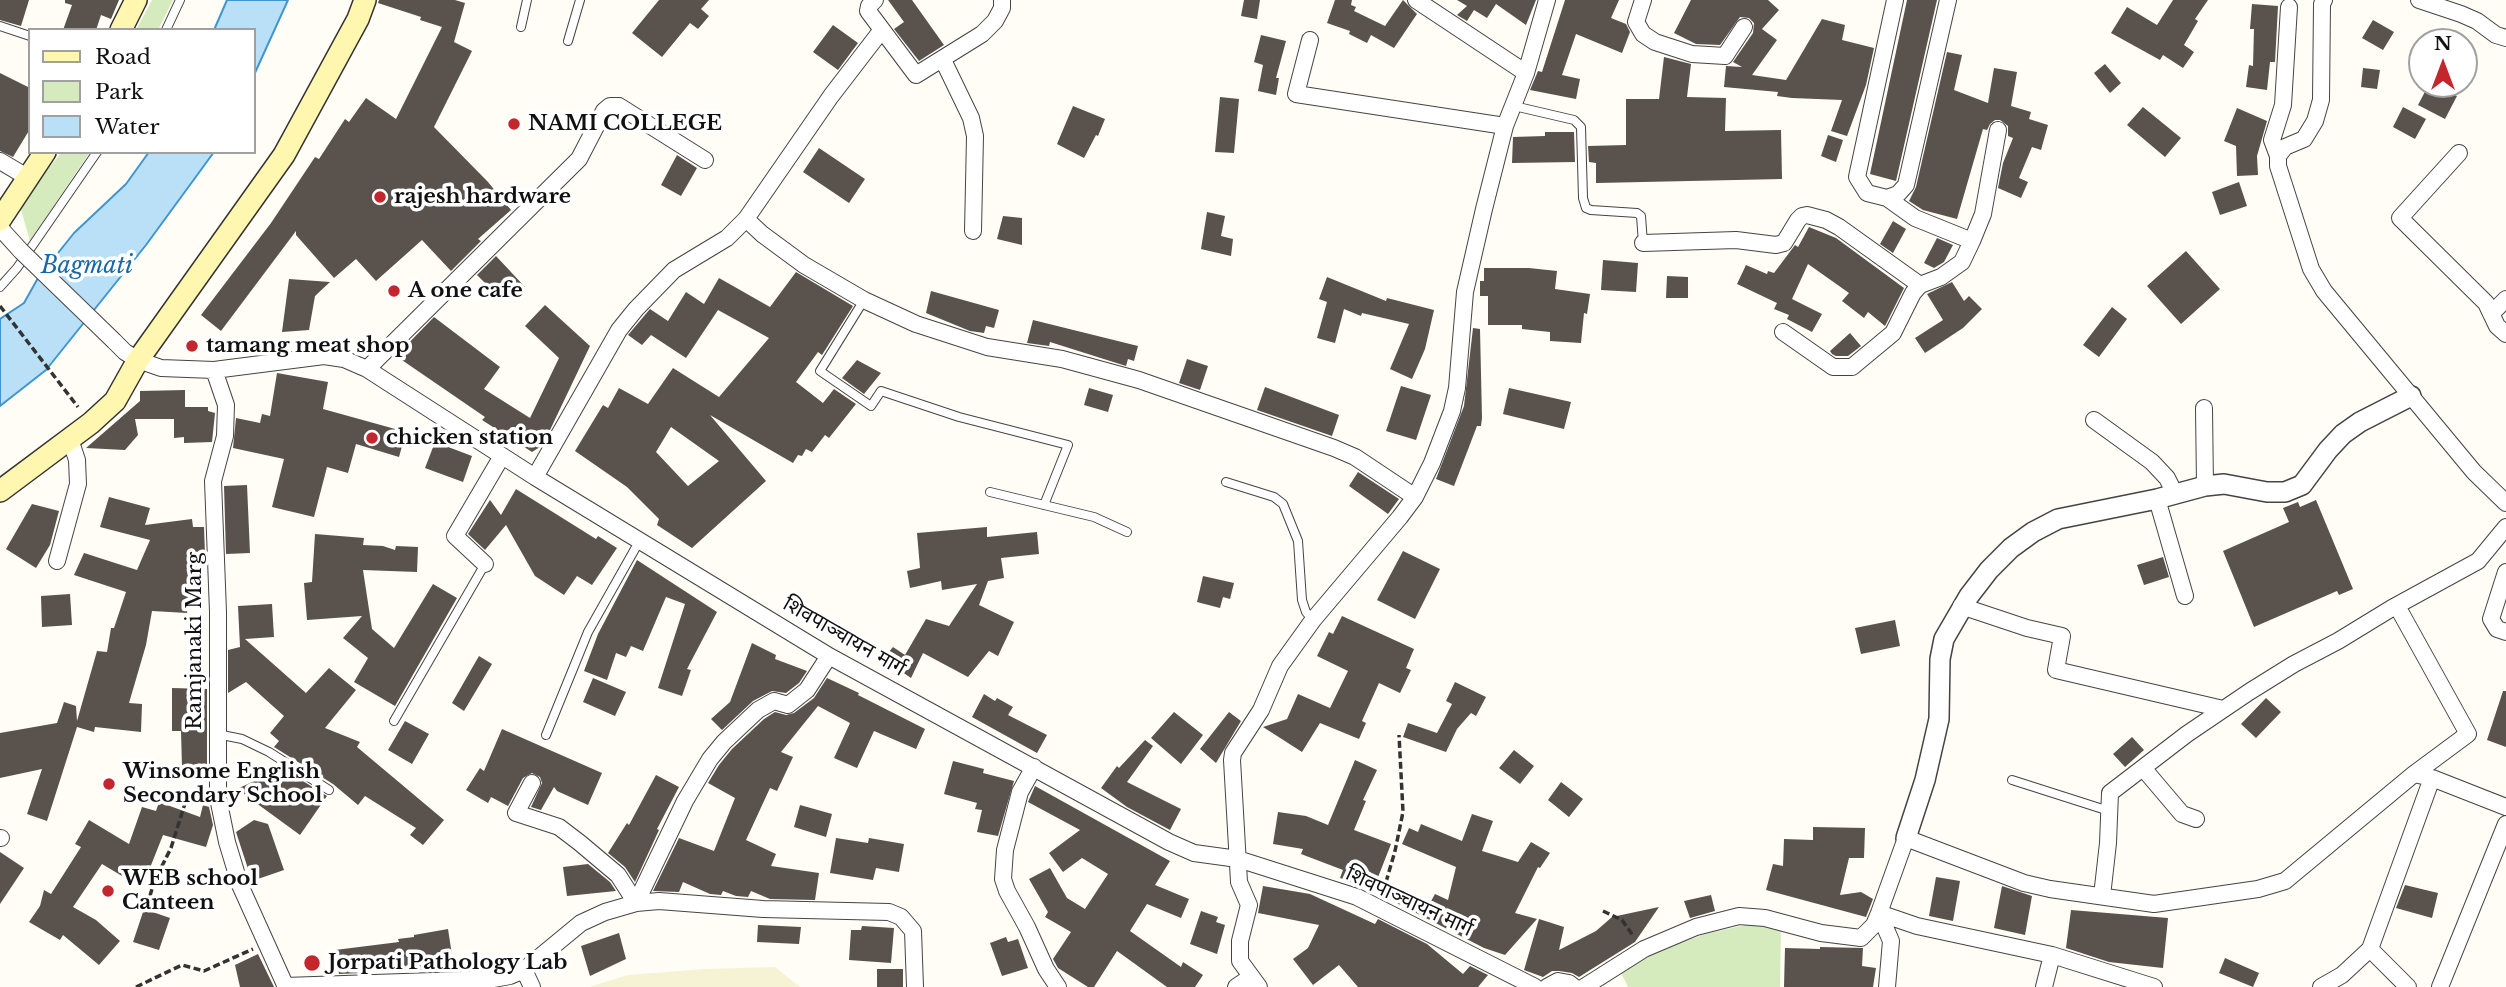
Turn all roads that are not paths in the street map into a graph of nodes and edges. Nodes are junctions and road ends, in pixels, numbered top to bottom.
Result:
1 (136, 0) edge
2 (180, 0) edge
3 (365, 0) edge
4 (527, 0) edge
5 (580, 0) edge
6 (875, 0) edge
7 (1002, 0) edge
8 (1416, 0) edge
9 (1547, 0) edge
10 (1643, 0) edge
11 (1895, 0) edge
12 (1948, 0) edge
13 (2324, 0) edge
14 (2419, 0) edge
15 (2289, 7) dead end
16 (0, 26) edge
17 (521, 27) dead end
18 (1744, 27) dead end
19 (122, 28) edge
20 (167, 28) edge
21 (881, 31) junction
22 (28, 35) edge
23 (2506, 38) edge
24 (1310, 40) dead end
25 (568, 41) dead end
26 (943, 60) junction
27 (1526, 73) junction
28 (1514, 106) junction
29 (1505, 126) junction
30 (1998, 130) dead end
31 (2459, 153) dead end
32 (44, 154) edge
33 (96, 154) edge
34 (2278, 156) junction
35 (705, 160) dead end
36 (0, 161) edge
37 (27, 177) junction
38 (1887, 198) junction
39 (746, 219) junction
40 (0, 220) edge
41 (0, 228) edge
42 (973, 231) dead end
43 (1972, 241) junction
44 (1643, 243) joint
45 (1920, 285) junction
46 (0, 287) edge
47 (2506, 299) edge
48 (864, 300) junction
49 (2491, 314) junction
50 (1783, 332) dead end
51 (2506, 334) edge
52 (138, 360) junction
53 (367, 369) junction
54 (214, 370) junction
55 (2411, 396) junction
56 (2204, 408) dead end
57 (2094, 419) dead end
58 (70, 439) junction
59 (502, 456) junction
60 (535, 477) junction
61 (1226, 482) dead end
62 (2205, 486) junction
63 (0, 491) edge
64 (990, 492) dead end
65 (2166, 496) junction
66 (1415, 497) junction
67 (2506, 503) edge
68 (1044, 505) junction
69 (2506, 527) edge
70 (1127, 531) dead end
71 (640, 540) junction
72 (57, 561) dead end
73 (485, 564) joint
74 (2506, 572) edge
75 (2185, 596) dead end
76 (1961, 606) junction
77 (2397, 606) junction
78 (1313, 620) junction
79 (2506, 632) edge
80 (829, 656) junction
81 (2223, 709) junction
82 (394, 721) dead end
83 (217, 734) junction
84 (546, 735) dead end
85 (1034, 766) junction
86 (2143, 768) junction
87 (2414, 774) junction
88 (2432, 778) junction
89 (2012, 780) dead end
90 (532, 783) dead end
91 (329, 790) dead end
92 (2506, 807) edge
93 (2109, 811) junction
94 (2196, 819) dead end
95 (2506, 824) edge
96 (1906, 838) junction
97 (1238, 859) junction
98 (2102, 896) junction
99 (636, 903) junction
100 (1879, 914) junction
101 (2370, 949) junction
102 (2052, 955) junction
103 (524, 970) junction
104 (1255, 982) edge
105 (285, 986) edge
106 (532, 987) edge
107 (915, 987) edge
108 (1058, 987) edge
109 (1236, 987) edge
110 (1535, 987) edge
111 (1547, 987) edge
112 (1574, 987) edge
113 (1584, 987) edge
114 (1887, 987) edge
115 (2044, 987) edge
116 (2154, 987) edge
117 (2321, 987) edge
118 (2409, 987) edge
119 (2440, 987) edge

1 - 19 main road
2 - 20 lane
3 - 52 main road
4 - 17 lane
5 - 25 lane
6 - 21 street
7 - 26 street
8 - 27 street
9 - 27 street
10 - 18 street
11 - 38 street
12 - 38 street
13 - 34 street
14 - 23 street
15 - 34 street
16 - 22 lane
21 - 26 street
21 - 39 street
24 - 29 street
26 - 42 street
27 - 28 street
28 - 29 street
28 - 44 lane
29 - 66 street
30 - 43 street
31 - 49 street
32 - 37 main road
33 - 46 lane
34 - 55 street
35 - 53 street
36 - 37 street
37 - 40 main road
38 - 43 street
39 - 48 street
39 - 60 street
41 - 52 street, bridge
43 - 45 street
44 - 45 street
45 - 50 street
47 - 49 street
48 - 66 street
48 - 68 lane
49 - 51 street
52 - 54 street, शिवपाञ्चायन मार्ग
52 - 58 main road
53 - 54 street, शिवपाञ्चायन मार्ग
53 - 59 street, शिवपाञ्चायन मार्ग
54 - 83 street, Ramjanaki Marg
55 - 62 street
55 - 67 street
56 - 62 street
57 - 65 street
58 - 63 main road
58 - 72 street
59 - 60 street, शिवपाञ्चायन मार्ग
59 - 73 street
60 - 71 street, शिवपाञ्चायन मार्ग
61 - 78 lane
62 - 65 street
64 - 68 lane
65 - 75 street
65 - 76 street
66 - 78 street
68 - 70 lane
69 - 77 street
71 - 80 street, शिवपाञ्चायन मार्ग
71 - 84 lane
73 - 82 lane
74 - 79 street
76 - 81 street
76 - 96 street
77 - 81 street
77 - 87 street
78 - 97 street
80 - 85 street, शिवपाञ्चायन मार्ग
80 - 99 street
81 - 86 street
83 - 91 lane
83 - 105 street, Ramjanaki Marg
85 - 97 street, शिवपाञ्चायन मार्ग
85 - 108 street
86 - 93 street
86 - 94 street
87 - 88 street
87 - 98 street
88 - 92 street
88 - 101 street
89 - 93 lane
90 - 99 street
93 - 98 street
95 - 119 street
96 - 98 street
96 - 100 street
97 - 104 street
97 - 110 street, शिवपाञ्चायन मार्ग
99 - 103 street
99 - 107 street
100 - 102 street
100 - 113 street
100 - 114 street
101 - 117 street
101 - 118 street
102 - 115 street
102 - 116 street
103 - 105 street
103 - 106 street
104 - 109 street
111 - 112 street

